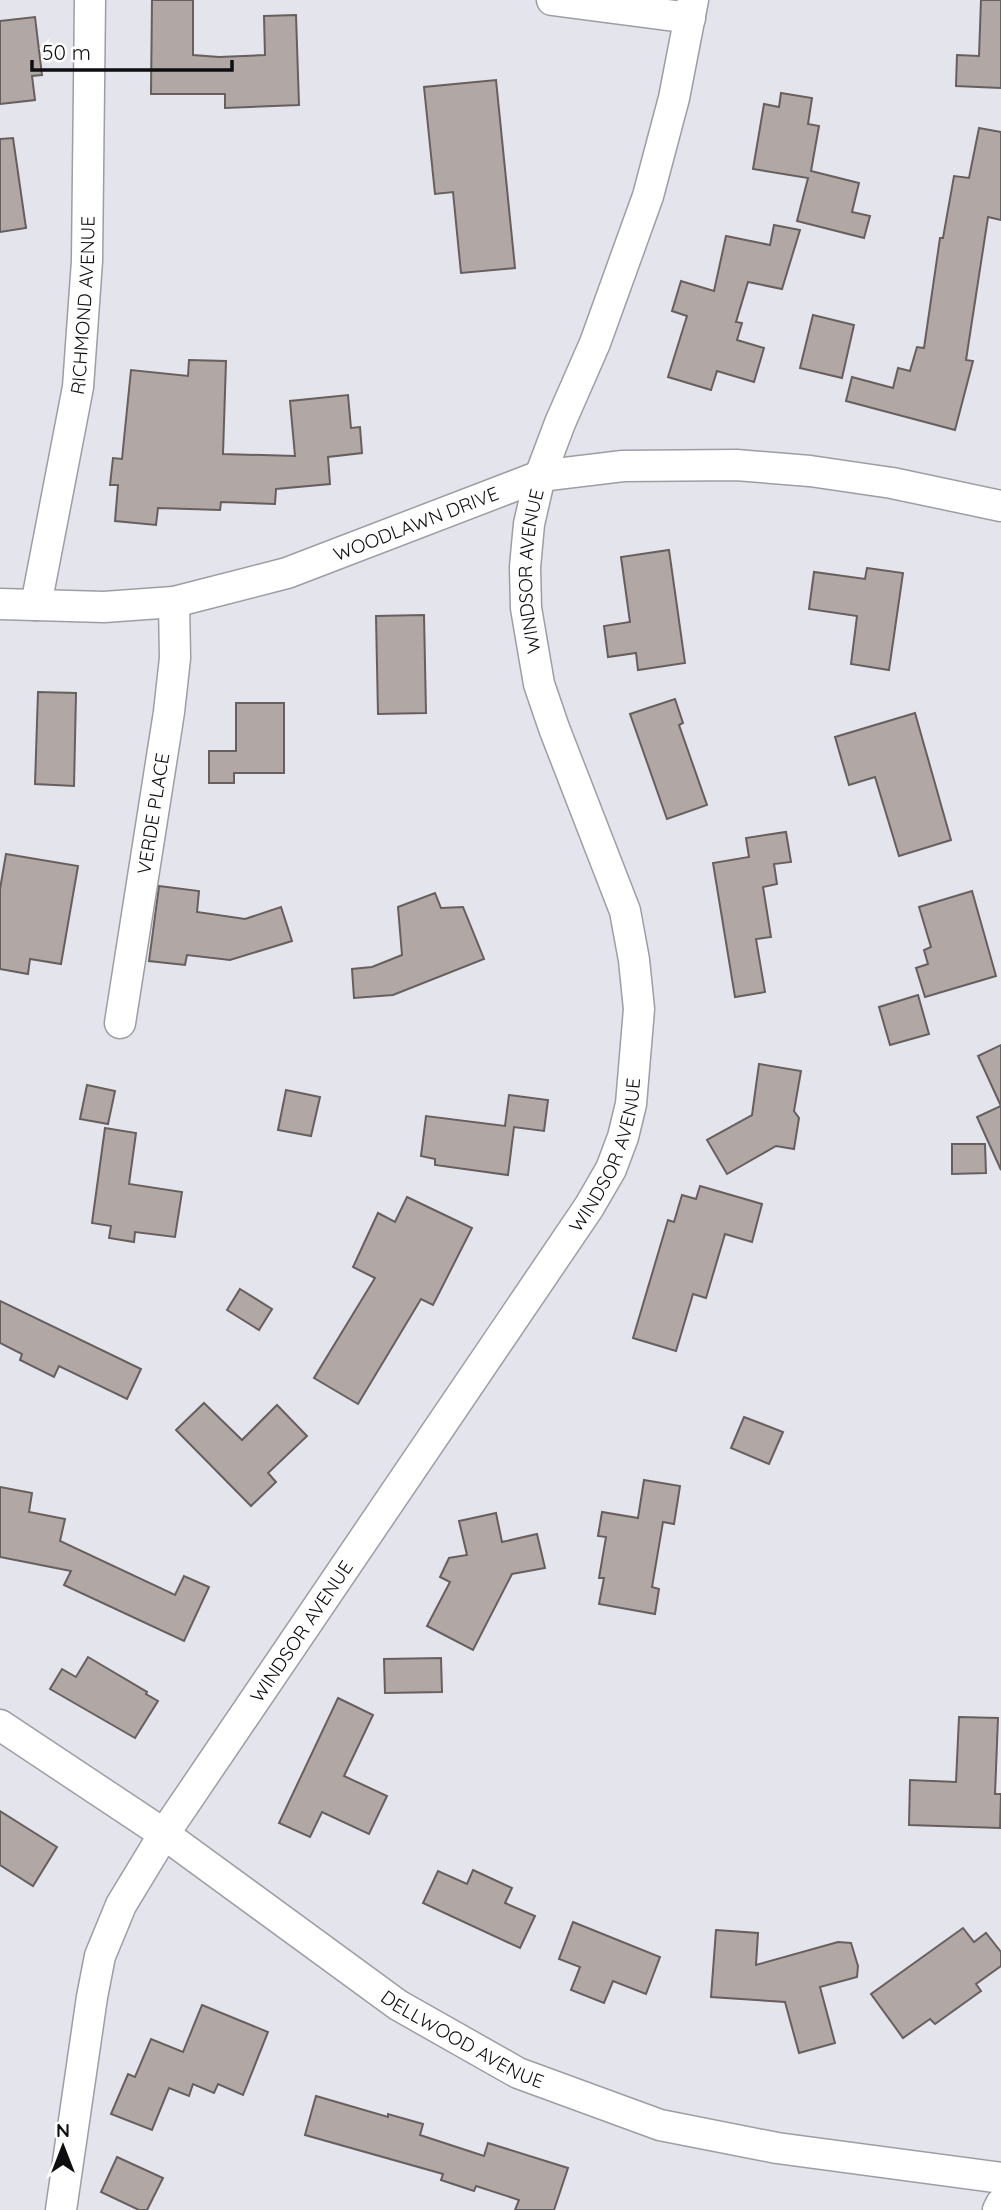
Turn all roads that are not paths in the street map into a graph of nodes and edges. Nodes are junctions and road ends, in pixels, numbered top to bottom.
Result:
1 (90, 0) edge
2 (552, 0) edge
3 (692, 9) edge
4 (540, 476) junction
5 (1001, 506) edge
6 (174, 602) junction
7 (0, 604) edge
8 (36, 605) junction
9 (120, 1023) dead end
10 (0, 1725) edge
11 (164, 1834) junction
12 (1001, 2178) edge
13 (1001, 2204) edge
14 (61, 2210) edge
15 (998, 2210) edge

1 - 8 street, RICHMOND AVENUE
2 - 3 street
3 - 4 street, WINDSOR AVENUE
4 - 5 street, WOODLAWN DRIVE
4 - 6 street, WOODLAWN DRIVE
4 - 11 street, WINDSOR AVENUE
6 - 8 street, WOODLAWN DRIVE
6 - 9 street, VERDE PLACE
7 - 8 street, WOODLAWN DRIVE
10 - 11 street, DELLWOOD AVENUE
11 - 12 street, DELLWOOD AVENUE
11 - 14 street, WINDSOR AVENUE
13 - 15 street

